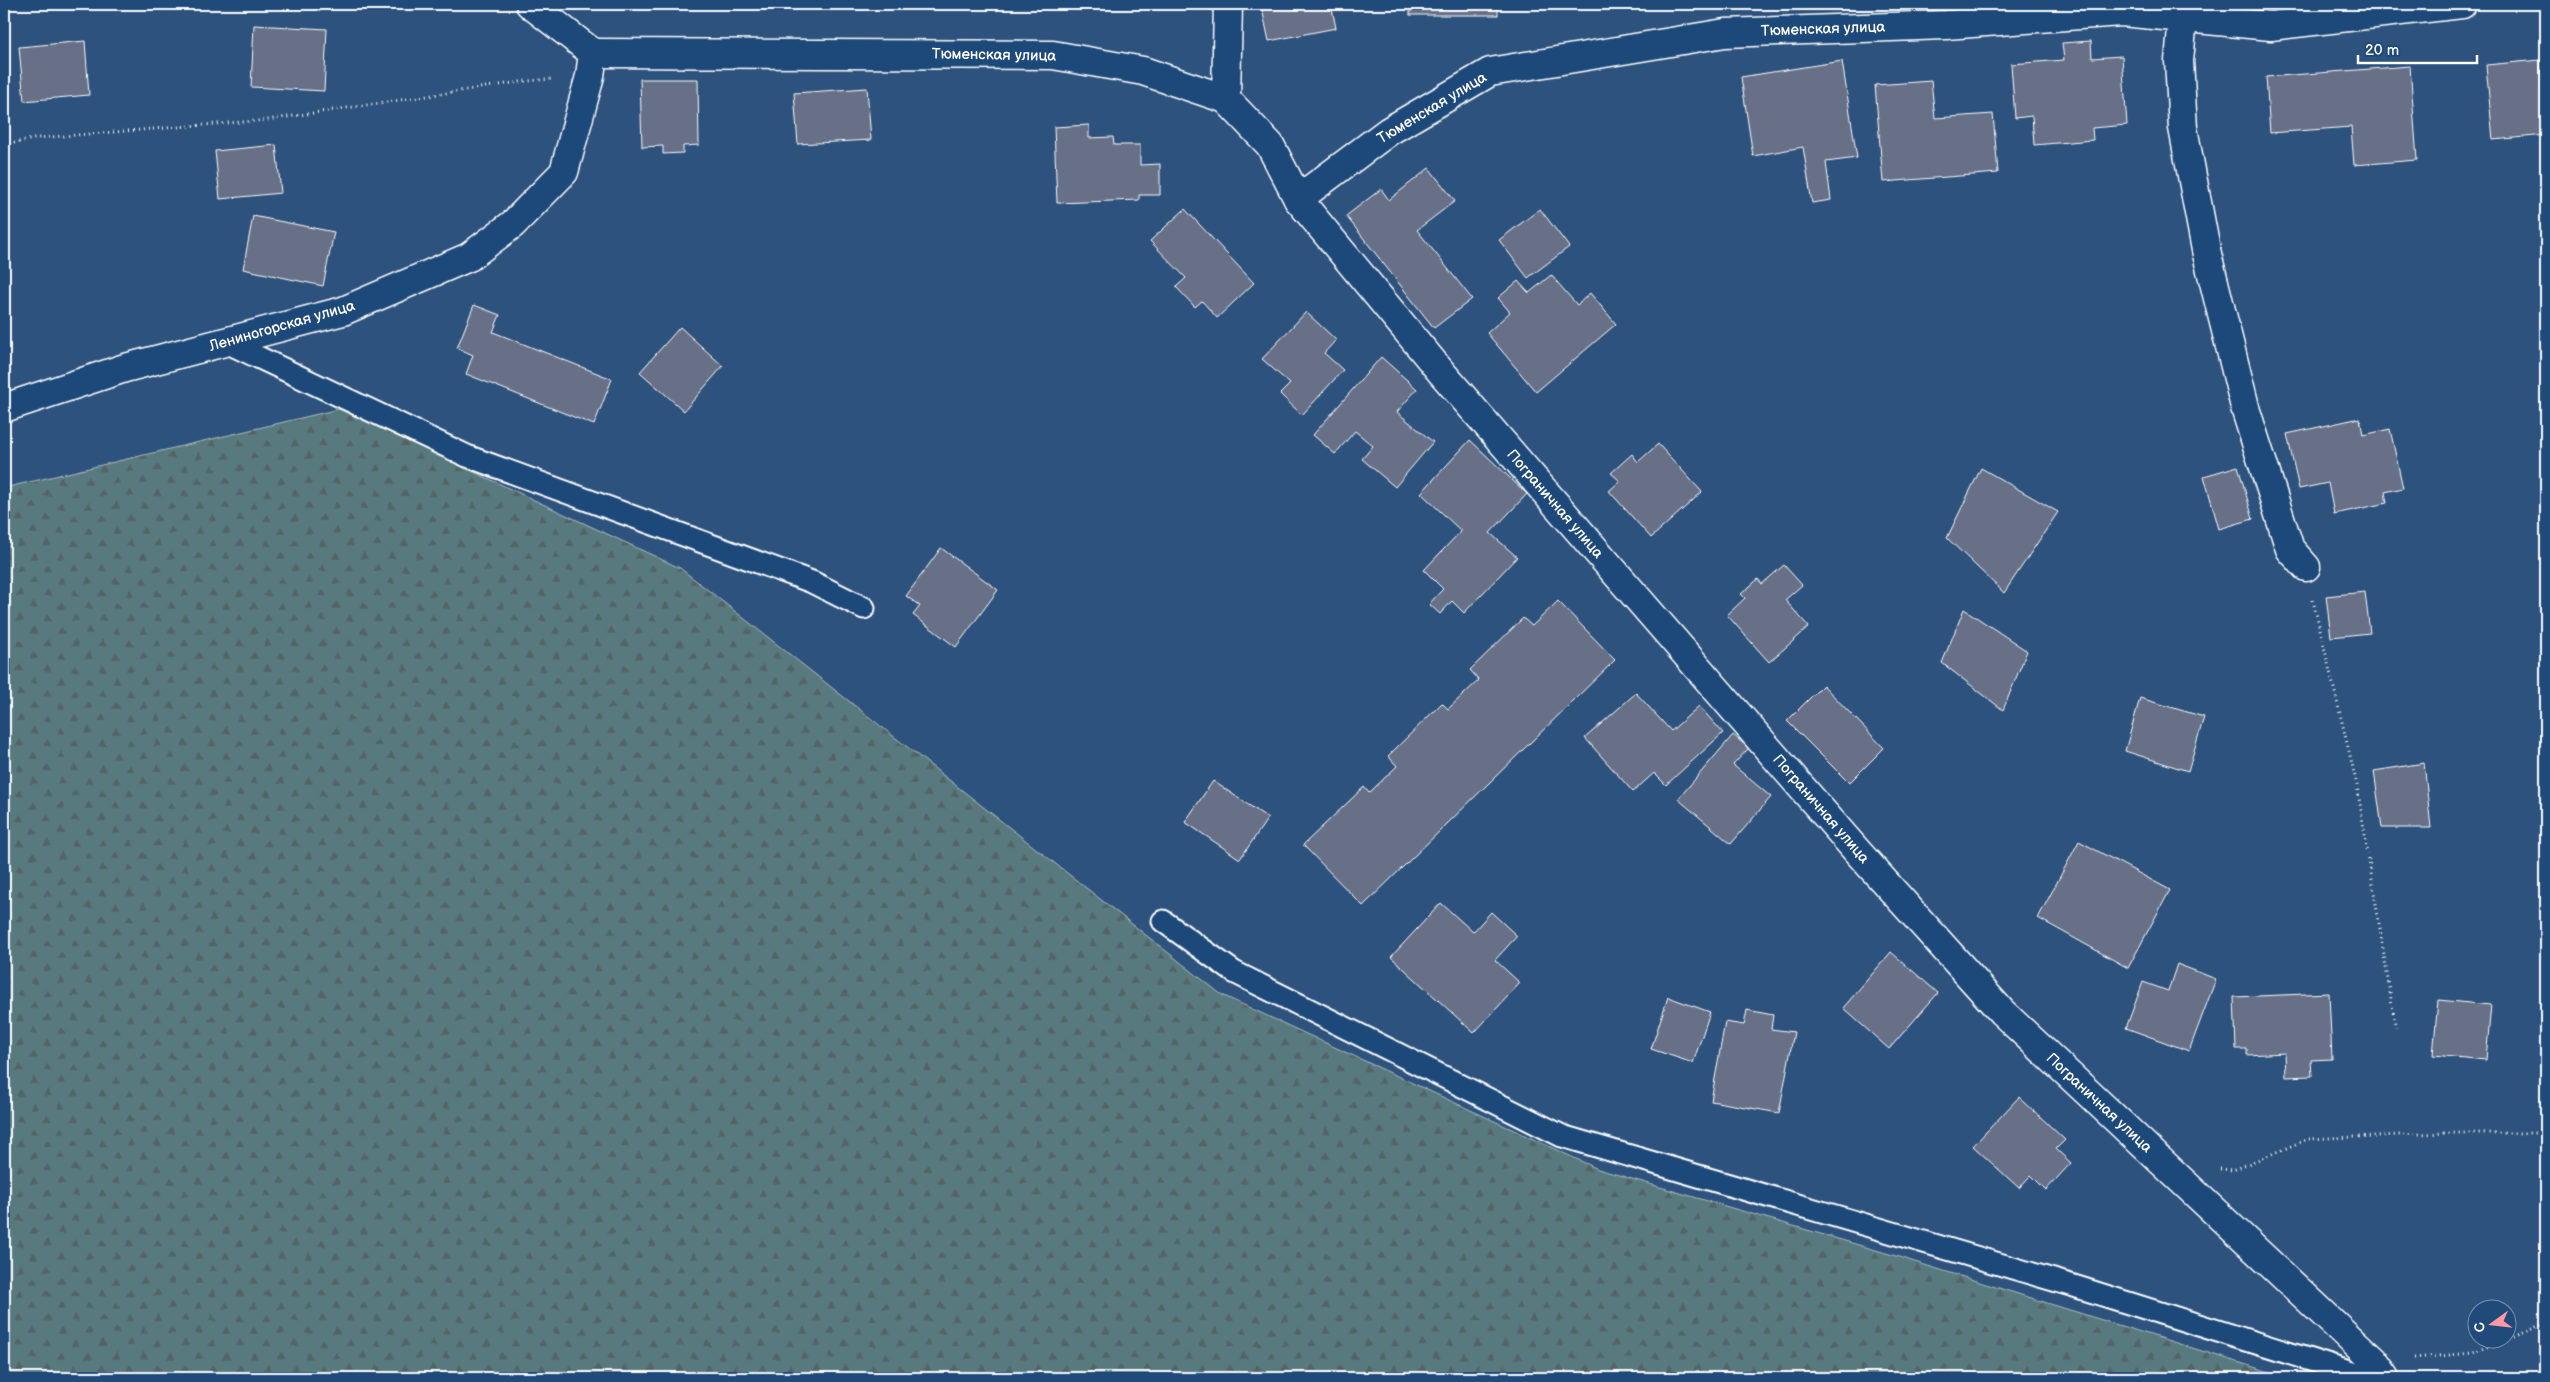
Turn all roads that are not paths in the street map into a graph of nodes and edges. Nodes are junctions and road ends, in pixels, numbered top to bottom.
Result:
1 (530, 4) edge
2 (1228, 4) edge
3 (2462, 4) edge
4 (2038, 11) edge
5 (2183, 18) junction
6 (592, 65) junction
7 (1226, 99) junction
8 (1298, 199) junction
9 (226, 342) junction
10 (4, 408) edge
11 (2306, 568) road end
12 (864, 608) dead end
13 (1163, 921) dead end
14 (2376, 1372) edge

1 - 6 street
2 - 7 street
3 - 5 street, Тюменская улица
4 - 5 street, Тюменская улица
4 - 8 street, Тюменская улица
5 - 11 street
6 - 7 street, Тюменская улица
6 - 9 street, Лениногорская улица
7 - 8 street, Тюменская улица
8 - 14 street, Пограничная улица
9 - 10 street, Лениногорская улица
9 - 12 lane
13 - 14 lane

